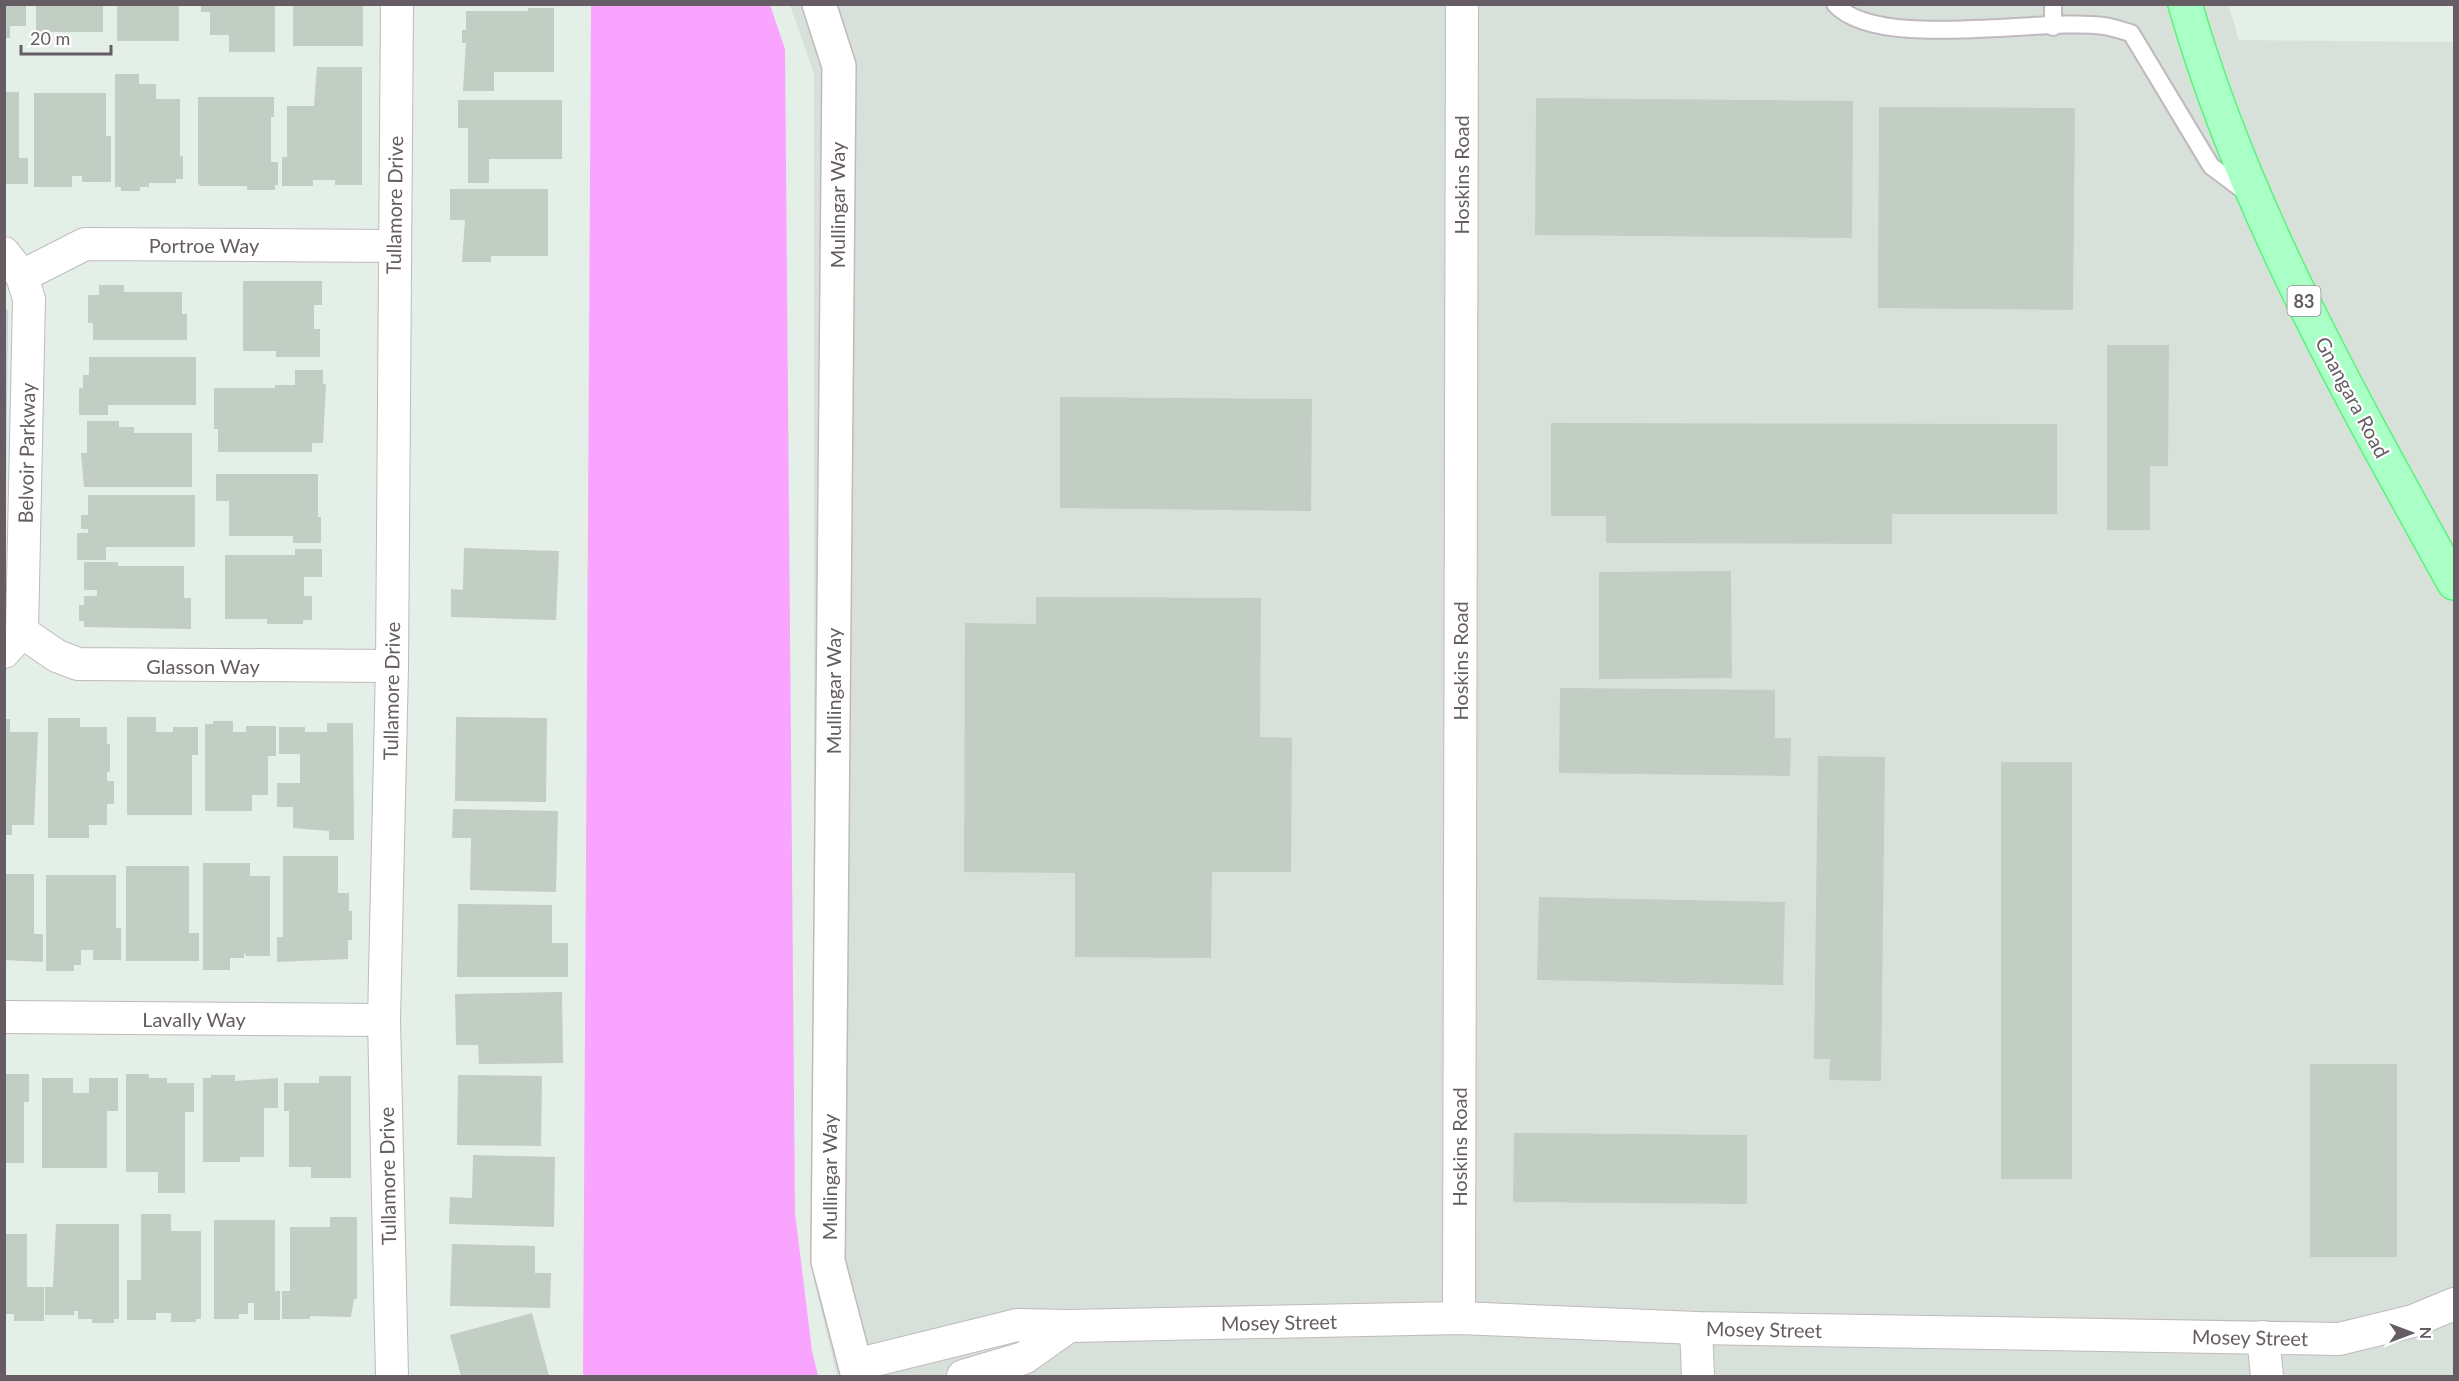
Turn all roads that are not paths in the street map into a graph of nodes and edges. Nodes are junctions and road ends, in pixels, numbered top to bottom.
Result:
1 (397, 4) edge
2 (819, 4) edge
3 (1462, 4) edge
4 (1835, 4) edge
5 (2053, 4) edge
6 (2185, 4) edge
7 (2053, 27) junction
8 (2258, 201) junction
9 (394, 246) junction
10 (13, 265) edge
11 (2454, 583) edge
12 (13, 642) edge
13 (392, 666) junction
14 (4, 1017) edge
15 (384, 1020) junction
16 (2454, 1304) edge
17 (1459, 1318) junction
18 (1069, 1326) junction
19 (1696, 1328) junction
20 (2263, 1337) junction
21 (857, 1371) edge
22 (392, 1377) edge
23 (963, 1377) edge
24 (1698, 1377) edge
25 (2267, 1377) edge

1 - 9 street, Tullamore Drive
2 - 21 street, Mullingar Way
3 - 17 street, Hoskins Road
4 - 7 lane
5 - 7 lane
6 - 8 main road, Gnangara Road / 83
7 - 8 lane
8 - 11 main road, Gnangara Road / 83
9 - 10 street, Portroe Way
9 - 13 street, Tullamore Drive
10 - 12 street, Belvoir Parkway
12 - 13 street, Glasson Way
13 - 15 street, Tullamore Drive
14 - 15 street, Lavally Way
15 - 22 street, Tullamore Drive
16 - 20 street, Mosey Street
17 - 18 street, Mosey Street
17 - 19 street, Mosey Street
18 - 21 street, Mosey Street
18 - 23 street
19 - 20 street, Mosey Street
19 - 24 street
20 - 25 street

